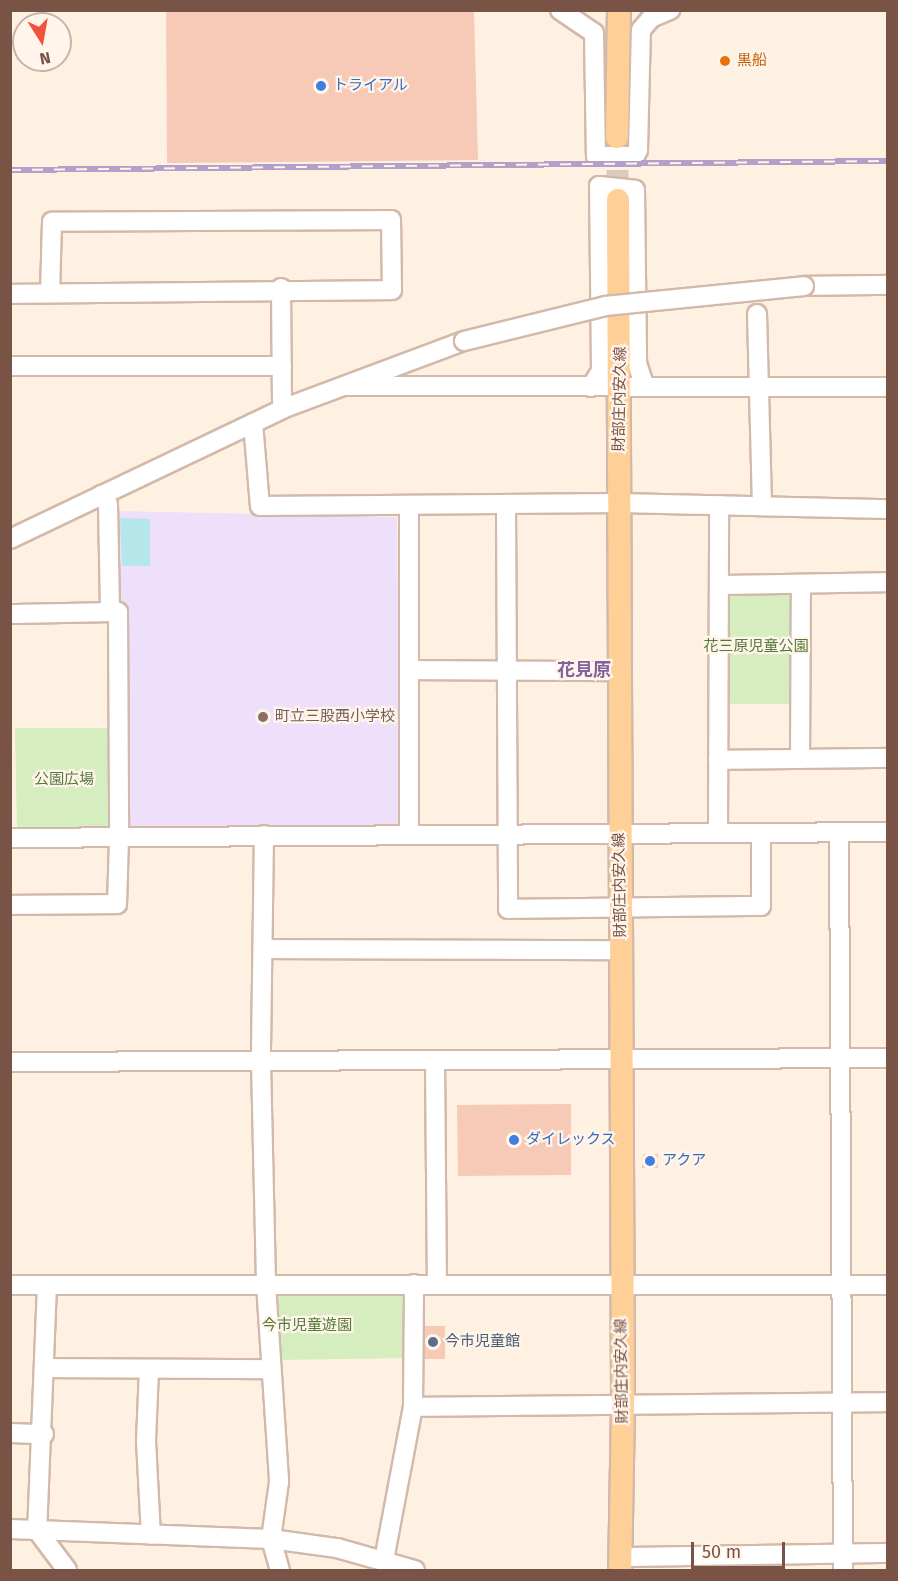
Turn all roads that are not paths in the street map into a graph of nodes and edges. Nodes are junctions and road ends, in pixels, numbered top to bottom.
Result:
1 (560, 10) edge
2 (619, 10) edge
3 (670, 10) edge
4 (617, 137) tunnel mouth
5 (618, 200) tunnel mouth
6 (888, 285) edge
7 (281, 288) junction
8 (50, 293) junction
9 (10, 294) edge
10 (757, 314) dead end
11 (10, 366) edge
12 (282, 366) junction
13 (347, 387) junction
14 (591, 387) junction
15 (621, 387) junction
16 (645, 387) junction
17 (888, 387) edge
18 (760, 388) junction
19 (282, 409) junction
20 (253, 423) junction
21 (101, 495) junction
22 (618, 503) junction
23 (506, 505) junction
24 (719, 505) junction
25 (762, 506) junction
26 (410, 507) junction
27 (888, 509) edge
28 (10, 538) edge
29 (888, 582) edge
30 (801, 584) junction
31 (719, 585) junction
32 (110, 612) junction
33 (10, 614) edge
34 (409, 670) junction
35 (507, 670) junction
36 (619, 670) junction
37 (888, 758) edge
38 (800, 759) junction
39 (718, 760) junction
40 (838, 832) junction
41 (888, 832) edge
42 (718, 833) junction
43 (761, 833) junction
44 (619, 834) junction
45 (264, 835) junction
46 (409, 835) junction
47 (507, 835) junction
48 (10, 838) edge
49 (119, 838) junction
50 (10, 905) edge
51 (620, 909) junction
52 (262, 949) junction
53 (621, 950) junction
54 (888, 1058) edge
55 (840, 1059) junction
56 (435, 1061) junction
57 (623, 1061) junction
58 (10, 1062) edge
59 (261, 1062) junction
60 (266, 1284) junction
61 (414, 1284) junction
62 (47, 1285) junction
63 (437, 1285) junction
64 (621, 1285) junction
65 (840, 1285) junction
66 (888, 1285) edge
67 (10, 1286) edge
68 (45, 1368) junction
69 (149, 1369) junction
70 (271, 1369) junction
71 (841, 1402) junction
72 (888, 1402) edge
73 (623, 1406) junction
74 (412, 1407) junction
75 (10, 1433) edge
76 (44, 1434) junction
77 (10, 1529) edge
78 (37, 1530) junction
79 (151, 1535) junction
80 (271, 1539) junction
81 (888, 1553) edge
82 (384, 1560) junction
83 (842, 1562) edge
84 (621, 1564) edge
85 (67, 1570) edge
86 (280, 1570) edge
87 (415, 1570) edge

1 - 3 street
2 - 4 main road
5 - 15 main road, 財部庄内安久線
6 - 13 street, bridge
7 - 8 street
7 - 8 street
7 - 12 street
8 - 9 street
10 - 18 street
11 - 12 street
12 - 19 street
13 - 14 street
13 - 19 street
14 - 15 street
14 - 16 street
15 - 16 street
15 - 22 main road, 財部庄内安久線
16 - 18 street
17 - 18 street
18 - 25 street
19 - 20 street
20 - 21 street
20 - 26 street
21 - 28 street
21 - 32 street
22 - 23 street
22 - 24 street
22 - 36 main road, 財部庄内安久線
23 - 26 street
23 - 35 street
24 - 25 street
24 - 31 street
25 - 27 street
26 - 34 street
29 - 30 street
30 - 31 street
30 - 38 street
31 - 39 street
32 - 33 street
32 - 49 street
34 - 35 street
34 - 46 street
35 - 36 street
35 - 47 street
36 - 44 main road, 財部庄内安久線
37 - 38 street
38 - 39 street
39 - 42 street
40 - 41 street
40 - 43 street
40 - 55 street
42 - 43 street
42 - 44 street
43 - 51 street
44 - 47 street
44 - 51 main road, 財部庄内安久線
45 - 46 street
45 - 49 street
45 - 52 street
46 - 47 street
47 - 51 street
48 - 49 street
49 - 50 street
51 - 53 main road, 財部庄内安久線
52 - 53 street
52 - 59 street
53 - 57 main road, 財部庄内安久線
54 - 55 street
55 - 57 street
55 - 65 street
56 - 57 street
56 - 59 street
56 - 63 street
57 - 64 main road, 財部庄内安久線
58 - 59 street
59 - 60 street
60 - 61 street
60 - 62 street
60 - 70 street
61 - 63 street
61 - 74 street
62 - 67 street
62 - 68 street
63 - 64 street
64 - 65 street
64 - 73 main road, 財部庄内安久線
65 - 66 street
65 - 71 street
68 - 69 street
68 - 76 street
69 - 70 street
69 - 79 street
70 - 80 street
71 - 72 street
71 - 73 street
71 - 83 street
73 - 74 street
73 - 84 main road, 財部庄内安久線
74 - 82 street
75 - 76 street
76 - 78 street
77 - 78 street
78 - 79 street
78 - 85 street
79 - 80 street
80 - 82 street
80 - 86 street
81 - 83 street
82 - 87 street
83 - 84 street

